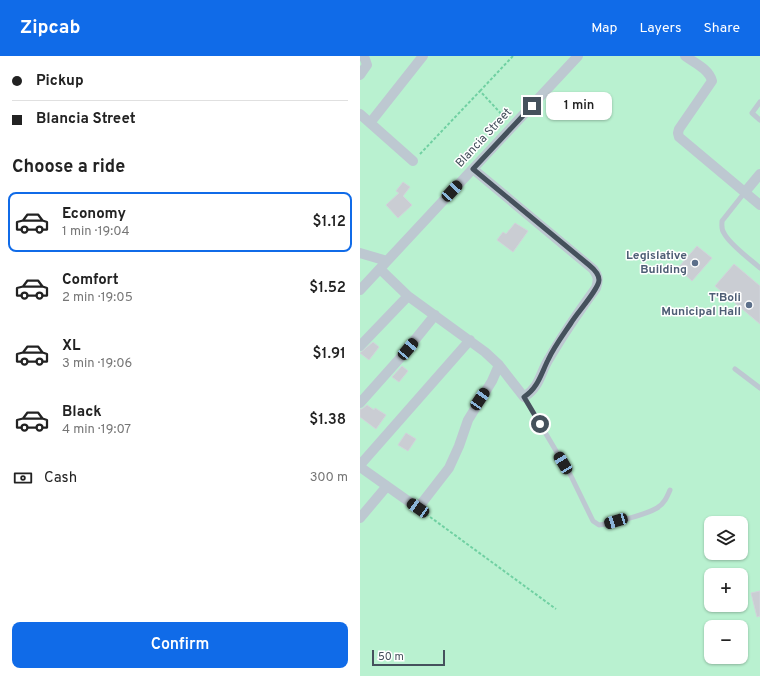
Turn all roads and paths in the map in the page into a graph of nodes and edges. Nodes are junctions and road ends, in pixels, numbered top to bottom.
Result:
1 (362, 56) edge
2 (423, 56) edge
3 (514, 56) edge
4 (578, 56) edge
5 (685, 56) edge
6 (360, 74) edge
7 (480, 91) junction
8 (760, 102) edge
9 (360, 114) edge
10 (760, 120) edge
11 (370, 122) junction
12 (513, 126) junction
13 (413, 161) joint
14 (473, 169) junction
15 (760, 174) edge
16 (745, 192) junction
17 (760, 205) edge
18 (360, 253) edge
19 (387, 261) junction
20 (760, 268) edge
21 (380, 269) junction
22 (360, 290) edge
23 (408, 296) junction
24 (435, 315) junction
25 (470, 340) junction
26 (360, 346) edge
27 (499, 365) junction
28 (734, 369) dead end
29 (760, 388) edge
30 (524, 397) junction
31 (360, 403) edge
32 (360, 466) edge
33 (387, 486) junction
34 (670, 490) dead end
35 (418, 508) junction
36 (360, 518) edge
37 (556, 609) dead end

1 - 6 street
2 - 11 street
3 - 7 path
4 - 12 street, Blancia Street
5 - 16 street
7 - 12 path
7 - 13 path
8 - 10 lane
9 - 11 street
11 - 13 street
12 - 14 street, Blancia Street
14 - 19 street, Blancia Street
14 - 30 street
15 - 16 street
16 - 17 street
16 - 20 lane
18 - 19 street
19 - 21 street, Blancia Street
21 - 22 street, Blancia Street
21 - 23 street
23 - 24 street
23 - 26 street
24 - 25 street
24 - 31 street
25 - 27 street
25 - 32 street
27 - 30 street
27 - 35 street
28 - 29 lane
30 - 34 lane
32 - 33 street
33 - 35 street
33 - 36 street
35 - 37 path

